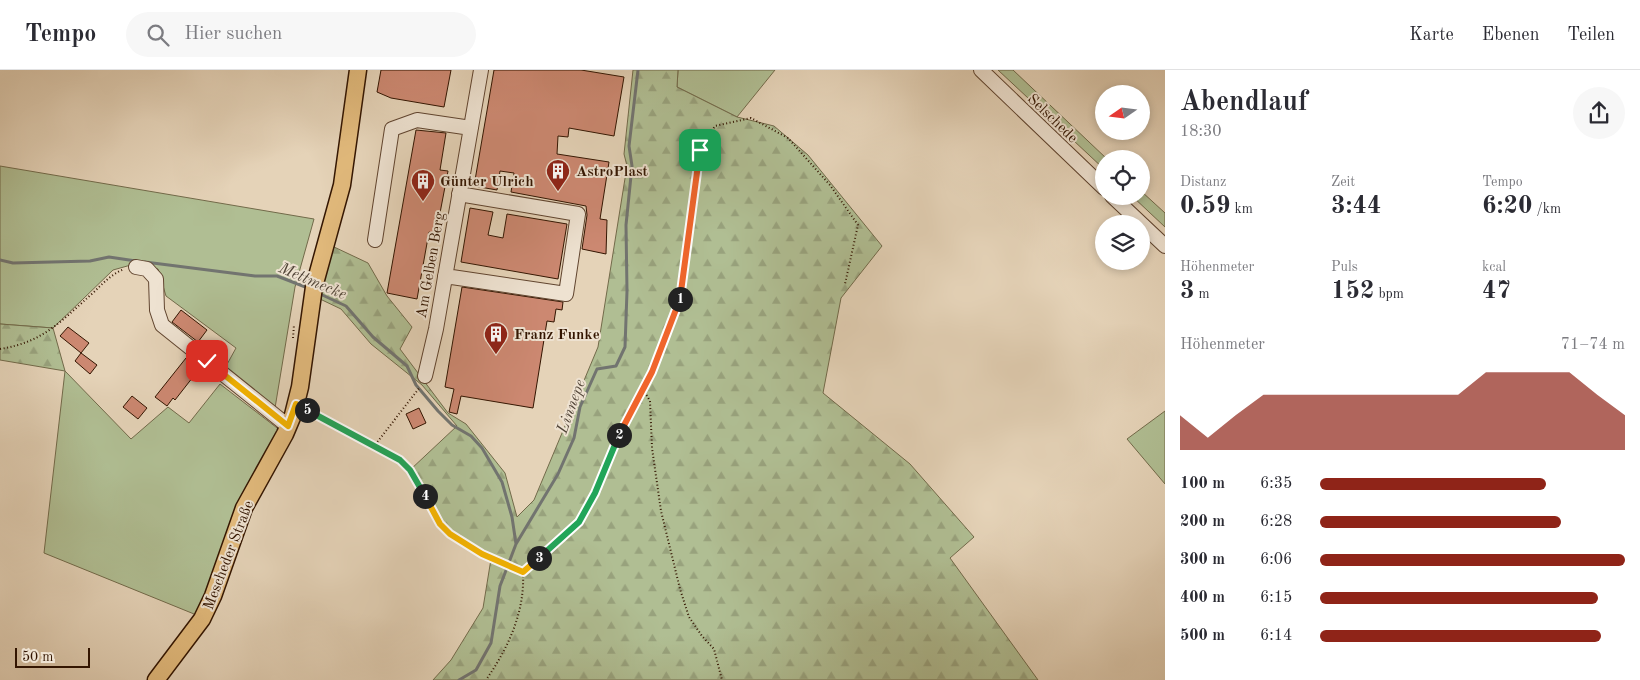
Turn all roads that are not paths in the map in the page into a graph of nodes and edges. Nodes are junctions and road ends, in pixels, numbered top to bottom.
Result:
1 (358, 70) edge
2 (481, 70) edge
3 (981, 70) edge
4 (470, 128) junction
5 (1095, 179) edge
6 (459, 194) junction
7 (1122, 205) edge
8 (375, 240) dead end
9 (1165, 246) edge
10 (136, 267) road end
11 (445, 276) junction
12 (423, 380) road end
13 (288, 426) junction
14 (156, 680) edge

1 - 13 main road, Mescheder Straße
2 - 4 street, Am Gelben Berg
3 - 5 street, Selschede
4 - 6 street, Am Gelben Berg
4 - 8 street
6 - 11 street, Am Gelben Berg
6 - 11 street
7 - 9 street
10 - 13 street
11 - 12 street, Am Gelben Berg
13 - 14 main road, Mescheder Straße

